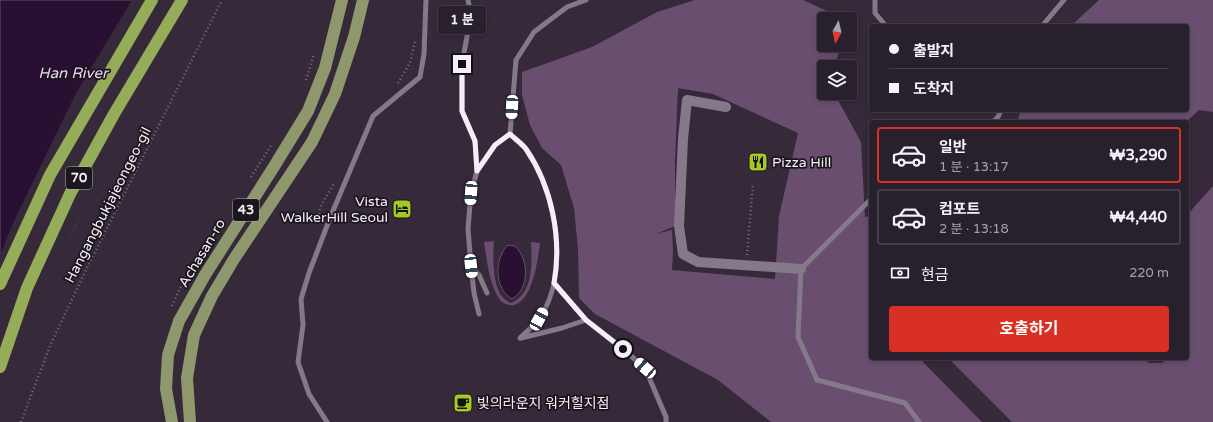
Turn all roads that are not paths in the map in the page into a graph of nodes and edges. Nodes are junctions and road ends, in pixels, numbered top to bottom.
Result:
1 (152, 0) edge
2 (182, 0) edge
3 (342, 0) edge
4 (362, 0) edge
5 (426, 0) edge
6 (468, 0) edge
7 (586, 0) edge
8 (875, 0) edge
9 (1064, 0) edge
10 (884, 24) edge
11 (1044, 24) edge
12 (726, 107) dead end
13 (510, 134) junction
14 (477, 171) junction
15 (869, 201) edge
16 (471, 266) junction
17 (801, 269) junction
18 (554, 283) junction
19 (0, 284) edge
20 (487, 293) dead end
21 (479, 314) dead end
22 (586, 320) junction
23 (0, 367) edge
24 (172, 422) edge
25 (190, 422) edge
26 (327, 422) edge
27 (666, 422) edge
28 (919, 422) edge

1 - 19 highway, 70
2 - 23 highway, 70
3 - 24 main road, Achasan-ro / 43
4 - 25 main road, 43
5 - 26 lane
6 - 14 lane
7 - 13 lane
8 - 10 lane
9 - 11 lane
12 - 17 street
13 - 14 lane
13 - 18 lane
14 - 16 lane
15 - 17 lane
16 - 20 lane
16 - 21 lane
17 - 28 lane
18 - 22 lane
18 - 22 lane
22 - 27 lane

